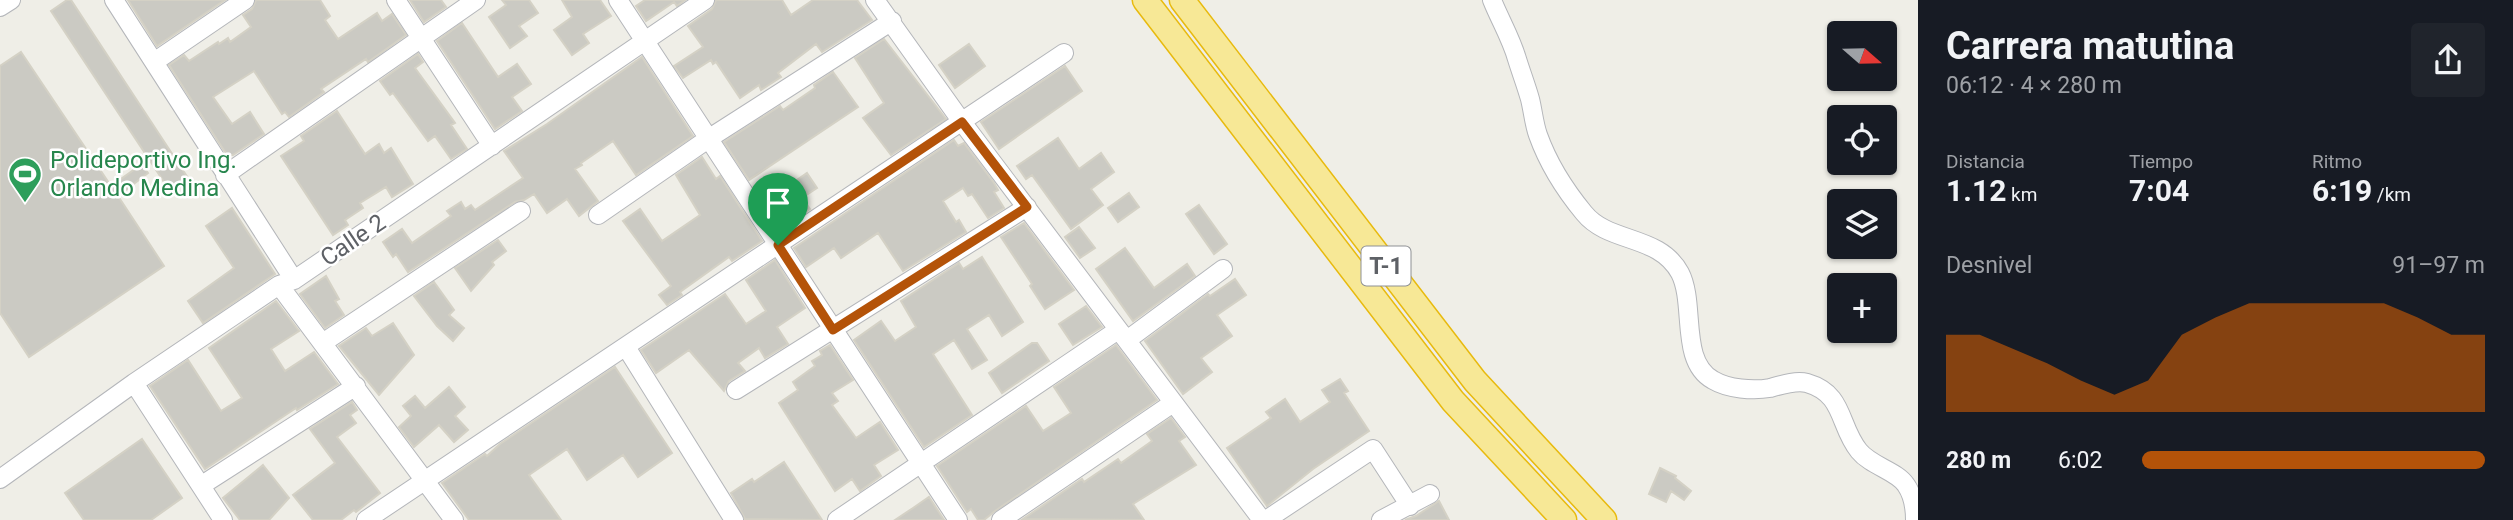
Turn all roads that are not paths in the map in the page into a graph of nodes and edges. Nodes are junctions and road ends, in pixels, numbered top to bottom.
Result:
1 (11, 0) edge
2 (114, 0) edge
3 (245, 0) edge
4 (396, 0) edge
5 (475, 0) edge
6 (618, 0) edge
7 (705, 0) edge
8 (875, 0) edge
9 (1145, 0) edge
10 (1182, 0) edge
11 (1492, 0) edge
12 (0, 8) edge
13 (892, 21) junction
14 (420, 37) junction
15 (644, 41) junction
16 (1064, 53) dead end
17 (154, 62) junction
18 (962, 122) junction
19 (708, 139) junction
20 (492, 146) junction
21 (225, 175) junction
22 (1027, 207) junction
23 (522, 211) dead end
24 (598, 215) dead end
25 (778, 245) junction
26 (1223, 269) dead end
27 (286, 283) junction
28 (833, 330) junction
29 (1122, 335) junction
30 (324, 342) junction
31 (626, 347) junction
32 (134, 383) junction
33 (356, 386) junction
34 (736, 390) dead end
35 (1174, 403) junction
36 (921, 463) junction
37 (0, 479) edge
38 (427, 481) junction
39 (202, 485) junction
40 (1430, 494) dead end
41 (1410, 506) junction
42 (223, 520) edge
43 (366, 520) edge
44 (454, 520) edge
45 (734, 520) edge
46 (837, 520) edge
47 (958, 520) edge
48 (1001, 520) edge
49 (1264, 520) edge
50 (1381, 520) edge
51 (1564, 520) edge
52 (1604, 520) edge
53 (1914, 520) edge

1 - 12 street
2 - 17 street
3 - 17 street
4 - 14 street
5 - 14 street
6 - 15 street
7 - 15 street, Calle 2
8 - 13 street
9 - 51 highway, T-1
10 - 52 highway, T-1
11 - 53 street
13 - 18 street
13 - 19 street
14 - 20 street
14 - 21 street
15 - 19 street
15 - 20 street, Calle 2
16 - 18 street
17 - 21 street
18 - 22 street
18 - 25 street
19 - 24 street
19 - 25 street
20 - 27 street, Calle 2
21 - 27 street
22 - 28 street
22 - 29 street
23 - 30 street
25 - 28 street
25 - 31 street
26 - 29 street
27 - 30 street
27 - 32 street, Calle 2
28 - 34 street
28 - 36 street
29 - 35 street
29 - 36 street
30 - 33 street
31 - 38 street
31 - 45 street
32 - 37 street, Calle 2
32 - 39 street
33 - 38 street
33 - 39 street
35 - 48 street
35 - 49 street
36 - 46 street
36 - 47 street
38 - 43 street
38 - 44 street
39 - 42 street
40 - 41 street
41 - 49 street
41 - 50 street

